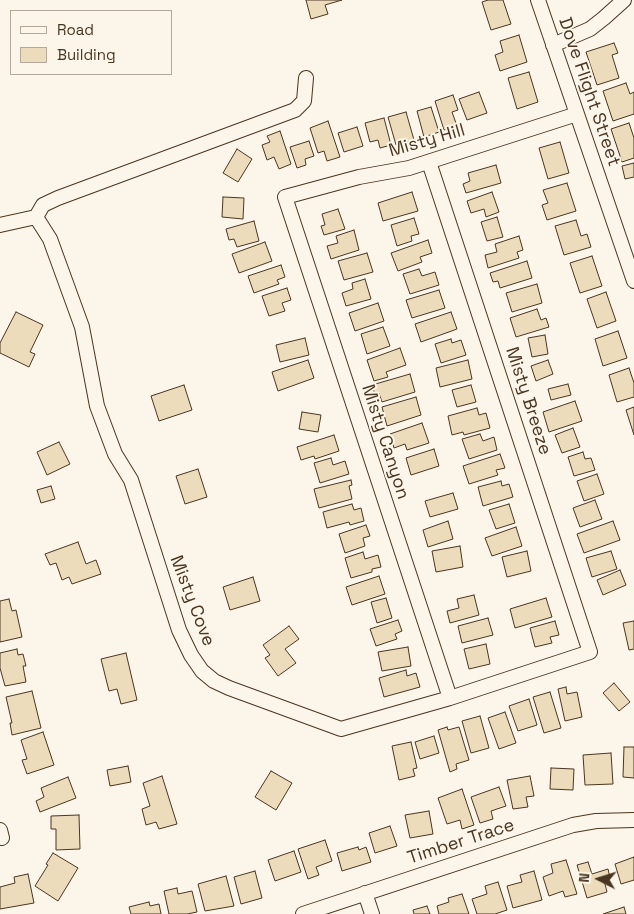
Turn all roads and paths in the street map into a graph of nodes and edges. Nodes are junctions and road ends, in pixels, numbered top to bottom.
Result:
1 (538, 0) edge
2 (624, 0) edge
3 (553, 44) junction
4 (306, 78) dead end
5 (577, 114) junction
6 (429, 162) junction
7 (285, 197) joint
8 (36, 217) junction
9 (0, 225) edge
10 (634, 281) edge
11 (590, 652) joint
12 (450, 698) junction
13 (634, 820) edge
14 (366, 893) junction
15 (303, 914) edge
16 (372, 914) edge

1 - 3 street, Dove Flight Street
2 - 3 street
3 - 5 street, Dove Flight Street
4 - 8 street
5 - 6 street, Misty Hill
5 - 10 street, Dove Flight Street
6 - 7 street, Misty Hill
6 - 11 street, Misty Breeze
7 - 12 street, Misty Canyon
8 - 9 street
8 - 12 street, Misty Cove
11 - 12 street, Misty Cove
13 - 14 street, Timber Trace
14 - 15 street, Timber Trace
14 - 16 street

